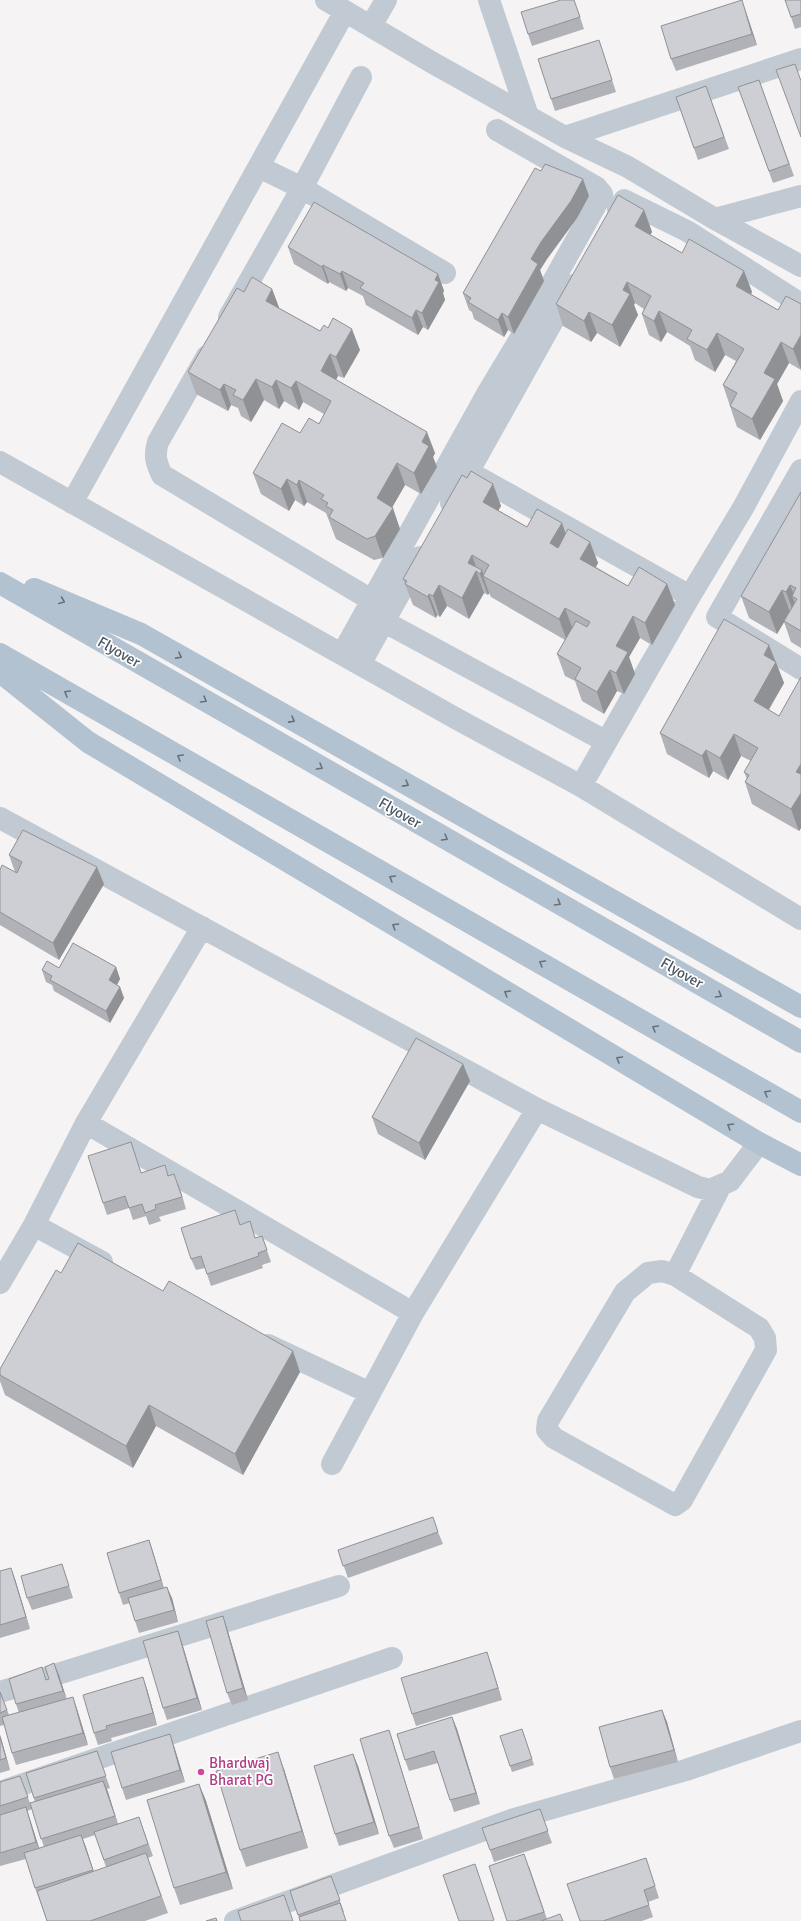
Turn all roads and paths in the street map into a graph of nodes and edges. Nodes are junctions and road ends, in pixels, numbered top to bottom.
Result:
1 (326, 0) edge
2 (386, 0) edge
3 (490, 0) edge
4 (345, 11) junction
5 (371, 26) junction
6 (801, 59) edge
7 (361, 77) dead end
8 (528, 116) junction
9 (497, 130) dead end
10 (565, 137) junction
11 (259, 167) junction
12 (302, 188) junction
13 (801, 196) edge
14 (715, 219) junction
15 (801, 266) edge
16 (445, 273) dead end
17 (801, 304) edge
18 (801, 401) edge
19 (0, 462) edge
20 (801, 470) edge
21 (469, 472) junction
22 (72, 503) junction
23 (442, 519) edge
24 (430, 540) edge
25 (0, 575) edge
26 (0, 583) edge
27 (690, 596) junction
28 (373, 601) junction
29 (383, 621) junction
30 (0, 654) edge
31 (351, 659) junction
32 (801, 669) edge
33 (0, 672) edge
34 (606, 741) junction
35 (581, 786) junction
36 (0, 818) edge
37 (801, 919) edge
38 (202, 927) junction
39 (801, 1008) edge
40 (801, 1042) edge
41 (537, 1109) junction
42 (801, 1112) edge
43 (86, 1123) junction
44 (759, 1143) junction
45 (801, 1165) edge
46 (720, 1187) junction
47 (34, 1225) junction
48 (123, 1273) edge
49 (675, 1275) junction
50 (0, 1283) edge
51 (414, 1313) junction
52 (249, 1336) edge
53 (370, 1393) junction
54 (332, 1464) dead end
55 (339, 1586) dead end
56 (392, 1658) dead end
57 (0, 1692) edge
58 (801, 1731) edge
59 (0, 1792) edge
60 (235, 1921) edge

1 - 4 street
2 - 5 street
3 - 8 street
4 - 5 street
4 - 11 street
5 - 8 street
6 - 10 street
7 - 12 street
8 - 10 street
9 - 28 street
10 - 14 street
11 - 12 street
11 - 22 street
12 - 16 street
12 - 28 street
13 - 14 street
14 - 15 street
17 - 21 street
18 - 27 street
19 - 22 street
20 - 32 street
21 - 23 street
21 - 27 street
22 - 31 street
24 - 29 street
25 -> 39 main road
26 -> 40 main road, Flyover
27 - 34 street
28 - 31 street
29 - 31 street
29 - 34 street
42 -> 30 main road
31 - 35 street
44 -> 33 main road
34 - 35 street
35 - 37 street
36 - 38 street
38 - 41 street
38 - 43 street
41 - 46 street
41 - 51 street
43 - 47 street
43 - 51 street
44 - 45 main road
44 - 46 street
46 - 49 street
47 - 48 street
47 - 50 street
49 - 49 street
51 - 53 street
52 - 53 street
53 - 54 street
55 - 57 street
56 - 59 street
58 - 60 street

